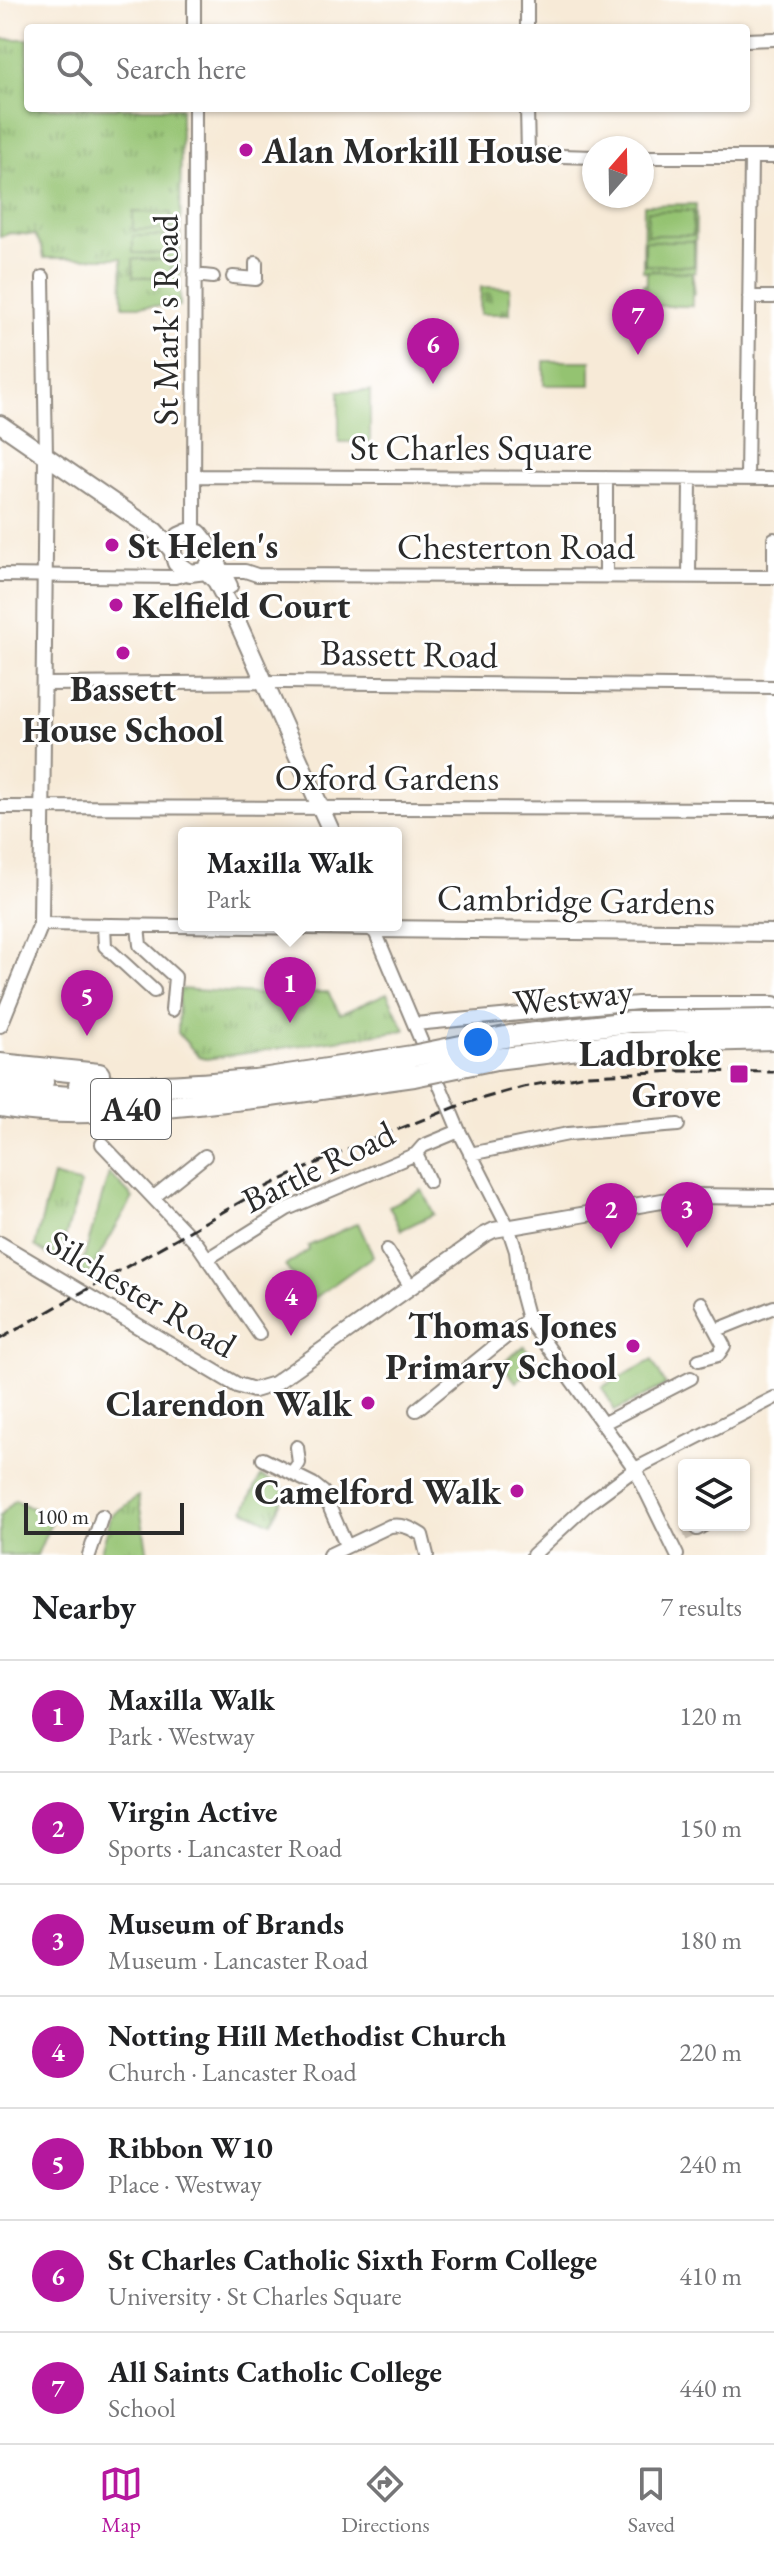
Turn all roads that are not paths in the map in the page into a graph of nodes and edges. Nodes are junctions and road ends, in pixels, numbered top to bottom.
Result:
1 (194, 0) edge
2 (527, 0) edge
3 (194, 24) edge
4 (527, 24) edge
5 (774, 39) edge
6 (750, 40) edge
7 (195, 112) edge
8 (527, 112) edge
9 (582, 157) edge
10 (654, 157) edge
11 (774, 157) edge
12 (751, 158) junction
13 (256, 263) dead end
14 (194, 275) junction
15 (43, 277) dead end
16 (213, 277) dead end
17 (233, 277) dead end
18 (749, 297) junction
19 (774, 297) edge
20 (0, 424) edge
21 (46, 456) junction
22 (195, 476) junction
23 (606, 478) junction
24 (690, 479) junction
25 (747, 479) junction
26 (774, 479) edge
27 (774, 539) edge
28 (191, 559) junction
29 (0, 575) edge
30 (257, 575) junction
31 (45, 576) junction
32 (606, 576) junction
33 (689, 576) junction
34 (774, 577) edge
35 (229, 587) junction
36 (237, 621) junction
37 (266, 682) junction
38 (44, 684) junction
39 (774, 687) edge
40 (0, 807) edge
41 (43, 807) junction
42 (320, 807) junction
43 (774, 809) edge
44 (329, 827) edge
45 (41, 924) junction
46 (104, 925) junction
47 (138, 926) junction
48 (178, 926) edge
49 (402, 927) edge
50 (376, 931) edge
51 (774, 933) edge
52 (154, 991) dead end
53 (774, 1003) edge
54 (172, 1010) dead end
55 (774, 1020) edge
56 (415, 1024) junction
57 (0, 1025) edge
58 (774, 1039) edge
59 (0, 1064) edge
60 (0, 1077) edge
61 (259, 1089) junction
62 (0, 1092) edge
63 (0, 1106) edge
64 (678, 1125) dead end
65 (459, 1131) junction
66 (102, 1144) dead end
67 (416, 1154) junction
68 (470, 1154) junction
69 (205, 1156) dead end
70 (429, 1181) dead end
71 (154, 1197) junction
72 (774, 1197) edge
73 (508, 1227) junction
74 (0, 1244) edge
75 (387, 1250) dead end
76 (207, 1259) junction
77 (411, 1287) junction
78 (701, 1303) dead end
79 (774, 1307) edge
80 (528, 1319) junction
81 (717, 1330) junction
82 (259, 1334) dead end
83 (699, 1360) dead end
84 (691, 1378) dead end
85 (774, 1398) edge
86 (416, 1410) dead end
87 (602, 1424) junction
88 (297, 1447) dead end
89 (263, 1459) dead end
90 (635, 1469) junction
91 (292, 1473) junction
92 (102, 1516) dead end
93 (684, 1535) tunnel mouth
94 (670, 1541) junction
95 (346, 1545) junction
96 (89, 1555) edge
97 (329, 1555) edge
98 (427, 1555) edge
99 (533, 1555) edge
100 (677, 1555) edge

1 - 3 street
2 - 4 street
5 - 6 street
7 - 14 street, St Mark's Road
8 - 9 street
10 - 12 street
11 - 12 street
12 - 18 street
13 - 17 street
14 - 16 street
14 - 22 street, St Mark's Road
15 - 21 street
18 - 19 street
18 - 25 street
20 - 21 main road
21 - 28 main road
21 - 31 street
22 - 23 street, St Charles Square
22 - 28 street, St Mark's Road
23 - 24 street, St Charles Square
23 - 32 street
24 - 25 street, St Charles Square
24 - 33 street
25 - 26 street, St Charles Square
27 - 34 street
28 - 30 street, Chesterton Road
28 - 31 street, Chesterton Road
28 - 35 main road
28 - 36 main road
29 - 31 street, Chesterton Road
30 - 32 street, Chesterton Road
30 - 35 street, Chesterton Road
31 - 38 street
32 - 33 street, Chesterton Road
33 - 34 street, Chesterton Road
35 - 36 main road
36 - 37 main road
37 - 38 street, Bassett Road
37 - 39 street, Bassett Road
37 - 42 main road
38 - 41 street
40 - 41 street, Oxford Gardens
41 - 42 street, Oxford Gardens
41 - 45 street
42 - 43 street, Oxford Gardens
42 - 44 main road
45 - 46 street, Cambridge Gardens
45 - 57 street
46 - 47 street, Cambridge Gardens
46 - 52 street
47 - 48 street, Cambridge Gardens
47 - 54 street
49 - 51 main road, Cambridge Gardens
50 - 56 street
53 - 56 street
55 - 61 highway, Westway / A40, bridge
56 - 65 street
58 - 61 highway, Westway / A40, bridge
59 - 61 highway, A40
60 - 61 highway, Westway / A40
61 - 62 highway, Westway / A40
61 - 63 highway, A40
64 - 68 street
65 - 67 street, Bartle Road
65 - 68 street
66 - 71 street
67 - 70 street
67 - 76 street, Bartle Road
68 - 73 street
69 - 71 street
71 - 76 street
72 - 73 street
73 - 77 street
73 - 80 street
74 - 77 street, Silchester Road
75 - 77 street
76 - 82 street
78 - 81 street
79 - 81 street
80 - 86 street
80 - 87 street
81 - 83 street
84 - 87 street
85 - 90 street
87 - 90 street
88 - 91 street
89 - 91 street
90 - 94 street
90 - 99 street
91 - 95 street
92 - 96 street
93 - 94 street
94 - 100 street
95 - 97 street
95 - 98 street

